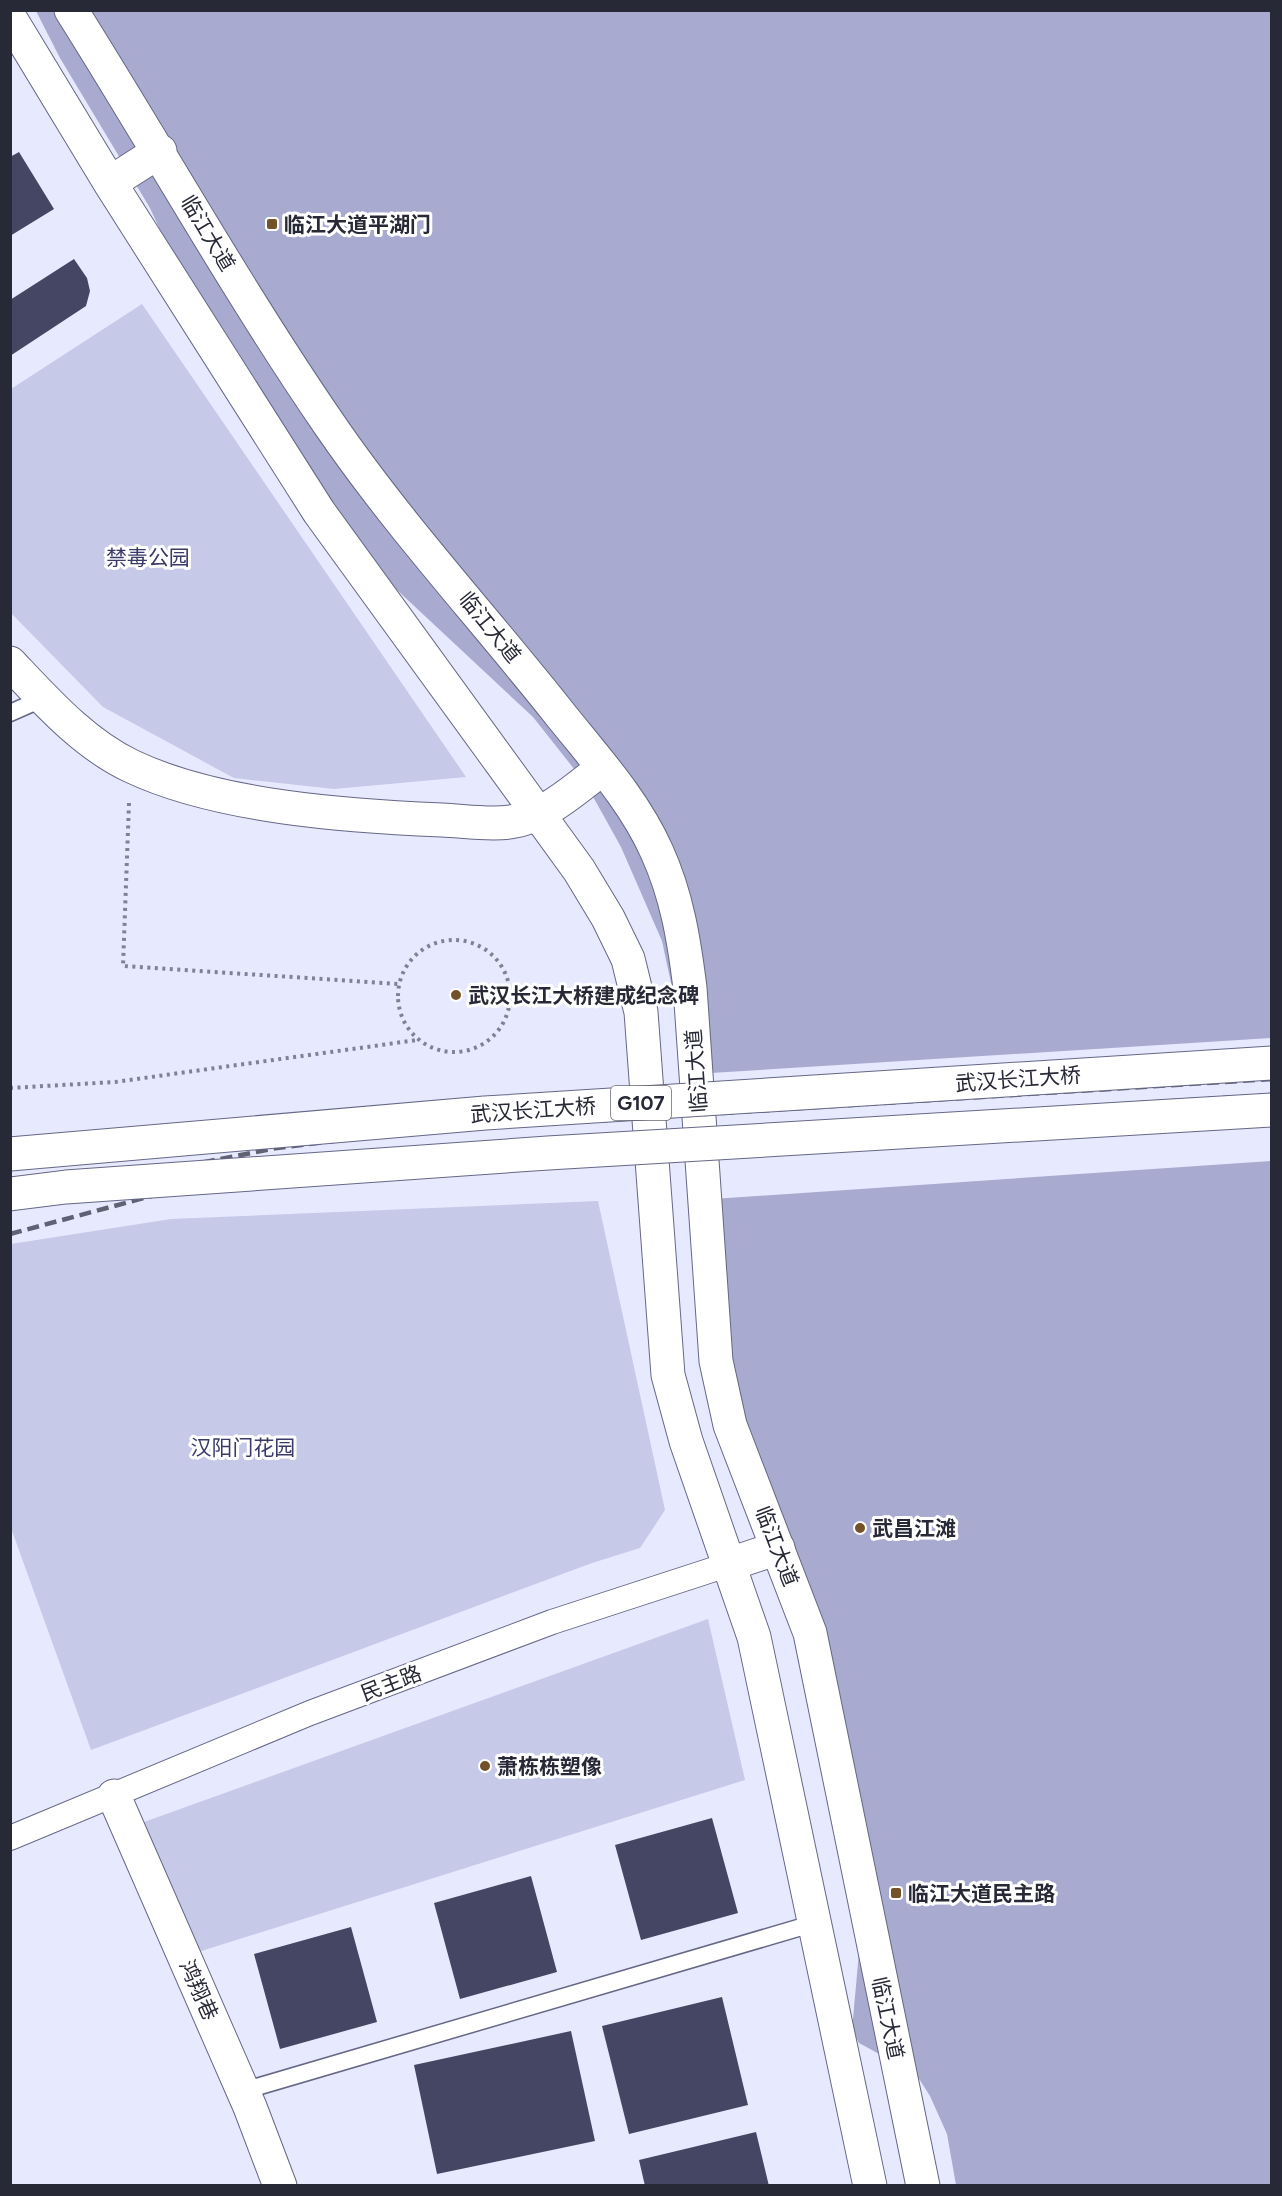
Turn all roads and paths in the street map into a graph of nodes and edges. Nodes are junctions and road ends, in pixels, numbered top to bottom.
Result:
1 (71, 10) edge
2 (10, 18) edge
3 (159, 151) junction
4 (110, 183) junction
5 (10, 663) edge
6 (45, 698) junction
7 (10, 713) edge
8 (130, 766) junction
9 (603, 768) junction
10 (539, 814) junction
11 (399, 984) junction
12 (417, 1040) junction
13 (1272, 1063) edge
14 (10, 1088) edge
15 (1272, 1110) edge
16 (10, 1154) edge
17 (10, 1194) edge
18 (778, 1548) junction
19 (730, 1564) junction
20 (114, 1796) junction
21 (10, 1838) edge
22 (815, 1923) junction
23 (243, 2091) junction
24 (280, 2186) edge
25 (870, 2186) edge
26 (923, 2186) edge

1 - 3 main road, 临江大道
2 - 4 main road
3 - 4 main road
3 - 9 main road, 临江大道
4 - 10 main road
5 - 6 main road
6 - 7 lane
6 - 8 main road
8 - 10 main road
8 - 11 path
9 - 10 main road
9 - 18 main road, 临江大道
10 - 19 main road
11 - 12 path
11 - 12 path
12 - 14 path
13 - 16 main road, 武汉长江大桥 / G107, bridge
15 - 17 main road, 武汉长江大桥 / G107, bridge
18 - 19 main road, 民主路
18 - 26 main road, 临江大道
19 - 20 street, 民主路
19 - 22 main road
20 - 21 street, 民主路
20 - 23 main road, 鸿翔巷
22 - 23 lane
22 - 25 main road
23 - 24 main road, 鸿翔巷

